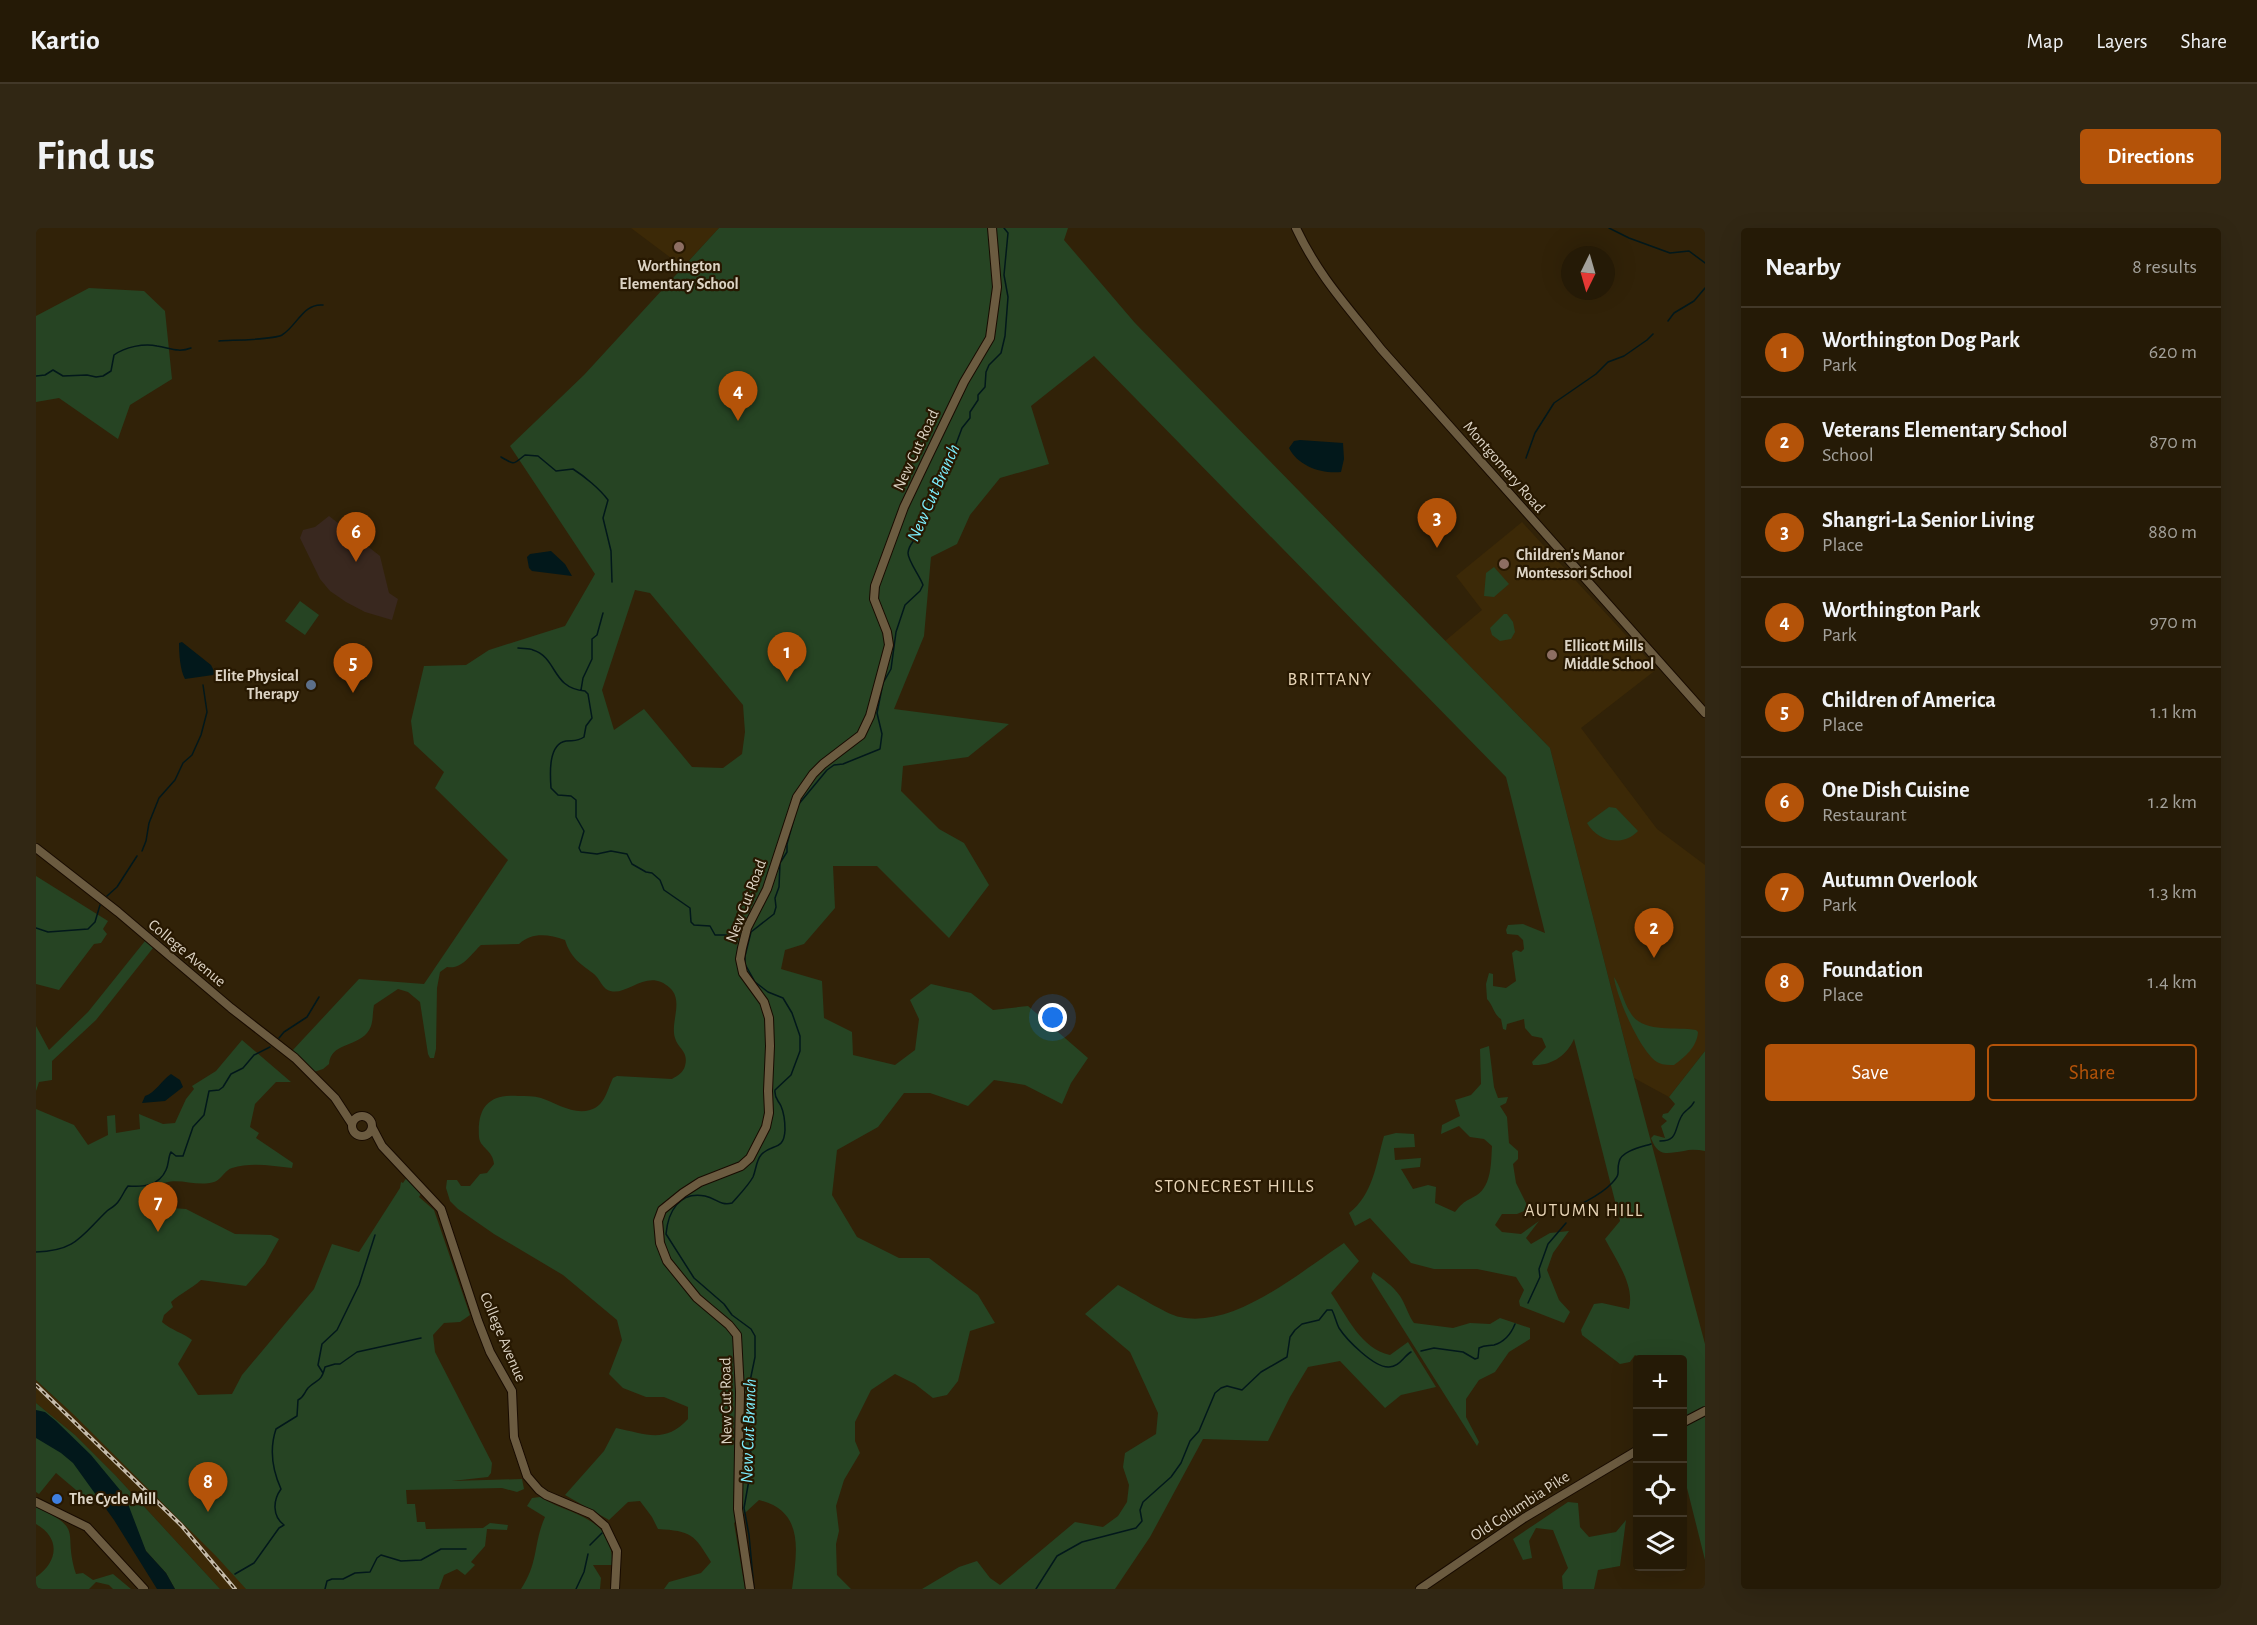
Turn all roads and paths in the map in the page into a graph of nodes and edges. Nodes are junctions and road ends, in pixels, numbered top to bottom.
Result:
1 (992, 228) edge
2 (1296, 228) edge
3 (1705, 713) edge
4 (36, 848) edge
5 (343, 1108) junction
6 (360, 1117) junction
7 (352, 1124) junction
8 (372, 1127) junction
9 (363, 1136) junction
10 (382, 1146) junction
11 (1702, 1413) edge
12 (1687, 1422) edge
13 (1633, 1453) edge
14 (36, 1502) edge
15 (144, 1589) edge
16 (615, 1589) edge
17 (750, 1589) edge
18 (1420, 1589) edge

1 - 17 street, New Cut Road
2 - 3 street, Montgomery Road
4 - 5 street, College Avenue
5 - 6 street, College Avenue
5 - 7 street, College Avenue
6 - 7 street
6 - 8 street, College Avenue
7 - 9 street, College Avenue
8 - 9 street
8 - 10 street, College Avenue
9 - 10 street, College Avenue
10 - 16 street, College Avenue
11 - 12 street
13 - 18 street, Old Columbia Pike
14 - 15 street

